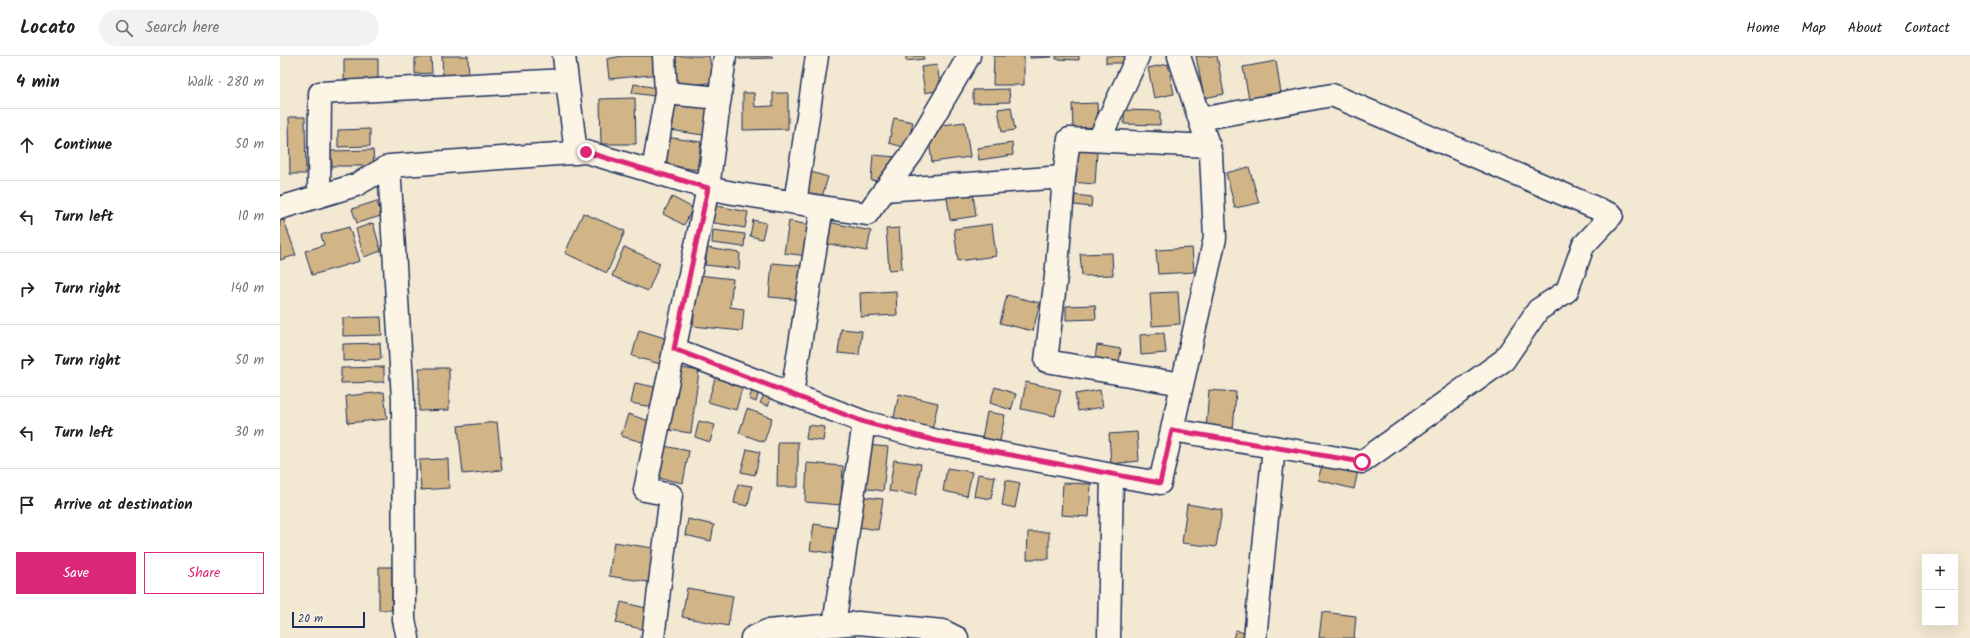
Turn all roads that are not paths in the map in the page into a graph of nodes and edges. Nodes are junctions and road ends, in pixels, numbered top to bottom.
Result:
1 (564, 56) edge
2 (664, 56) edge
3 (725, 56) edge
4 (817, 56) edge
5 (969, 56) edge
6 (1138, 56) edge
7 (1179, 56) edge
8 (567, 80) junction
9 (666, 93) junction
10 (720, 98) junction
11 (1200, 119) junction
12 (1099, 140) junction
13 (1208, 146) junction
14 (576, 152) junction
15 (389, 166) junction
16 (653, 170) junction
17 (1064, 177) junction
18 (708, 188) junction
19 (884, 190) junction
20 (319, 195) junction
21 (795, 203) junction
22 (280, 208) edge
23 (822, 208) junction
24 (674, 349) junction
25 (1182, 384) junction
26 (792, 394) junction
27 (864, 422) junction
28 (1172, 430) junction
29 (1274, 448) junction
30 (1112, 475) junction
31 (834, 625) junction
32 (403, 632) edge
33 (653, 638) edge
34 (752, 638) edge
35 (957, 638) edge
36 (1110, 638) edge
37 (1255, 638) edge

1 - 8 street
2 - 9 street
3 - 10 street
4 - 21 street
5 - 19 street
6 - 12 street
7 - 11 street
8 - 14 street
8 - 20 street
9 - 10 street
9 - 16 street
10 - 18 street
11 - 13 street
11 - 29 street
12 - 13 street
12 - 17 street
13 - 25 street
14 - 15 street
14 - 16 street
15 - 20 street
15 - 32 street
16 - 18 street
17 - 19 street
17 - 25 street
18 - 21 street
18 - 24 street
19 - 23 street
20 - 22 street
21 - 23 street
23 - 26 street
24 - 26 street
24 - 33 street
25 - 28 street
26 - 27 street
27 - 30 street
27 - 31 street
28 - 29 street
28 - 30 street
29 - 37 street
30 - 36 street
31 - 34 street
31 - 35 street

